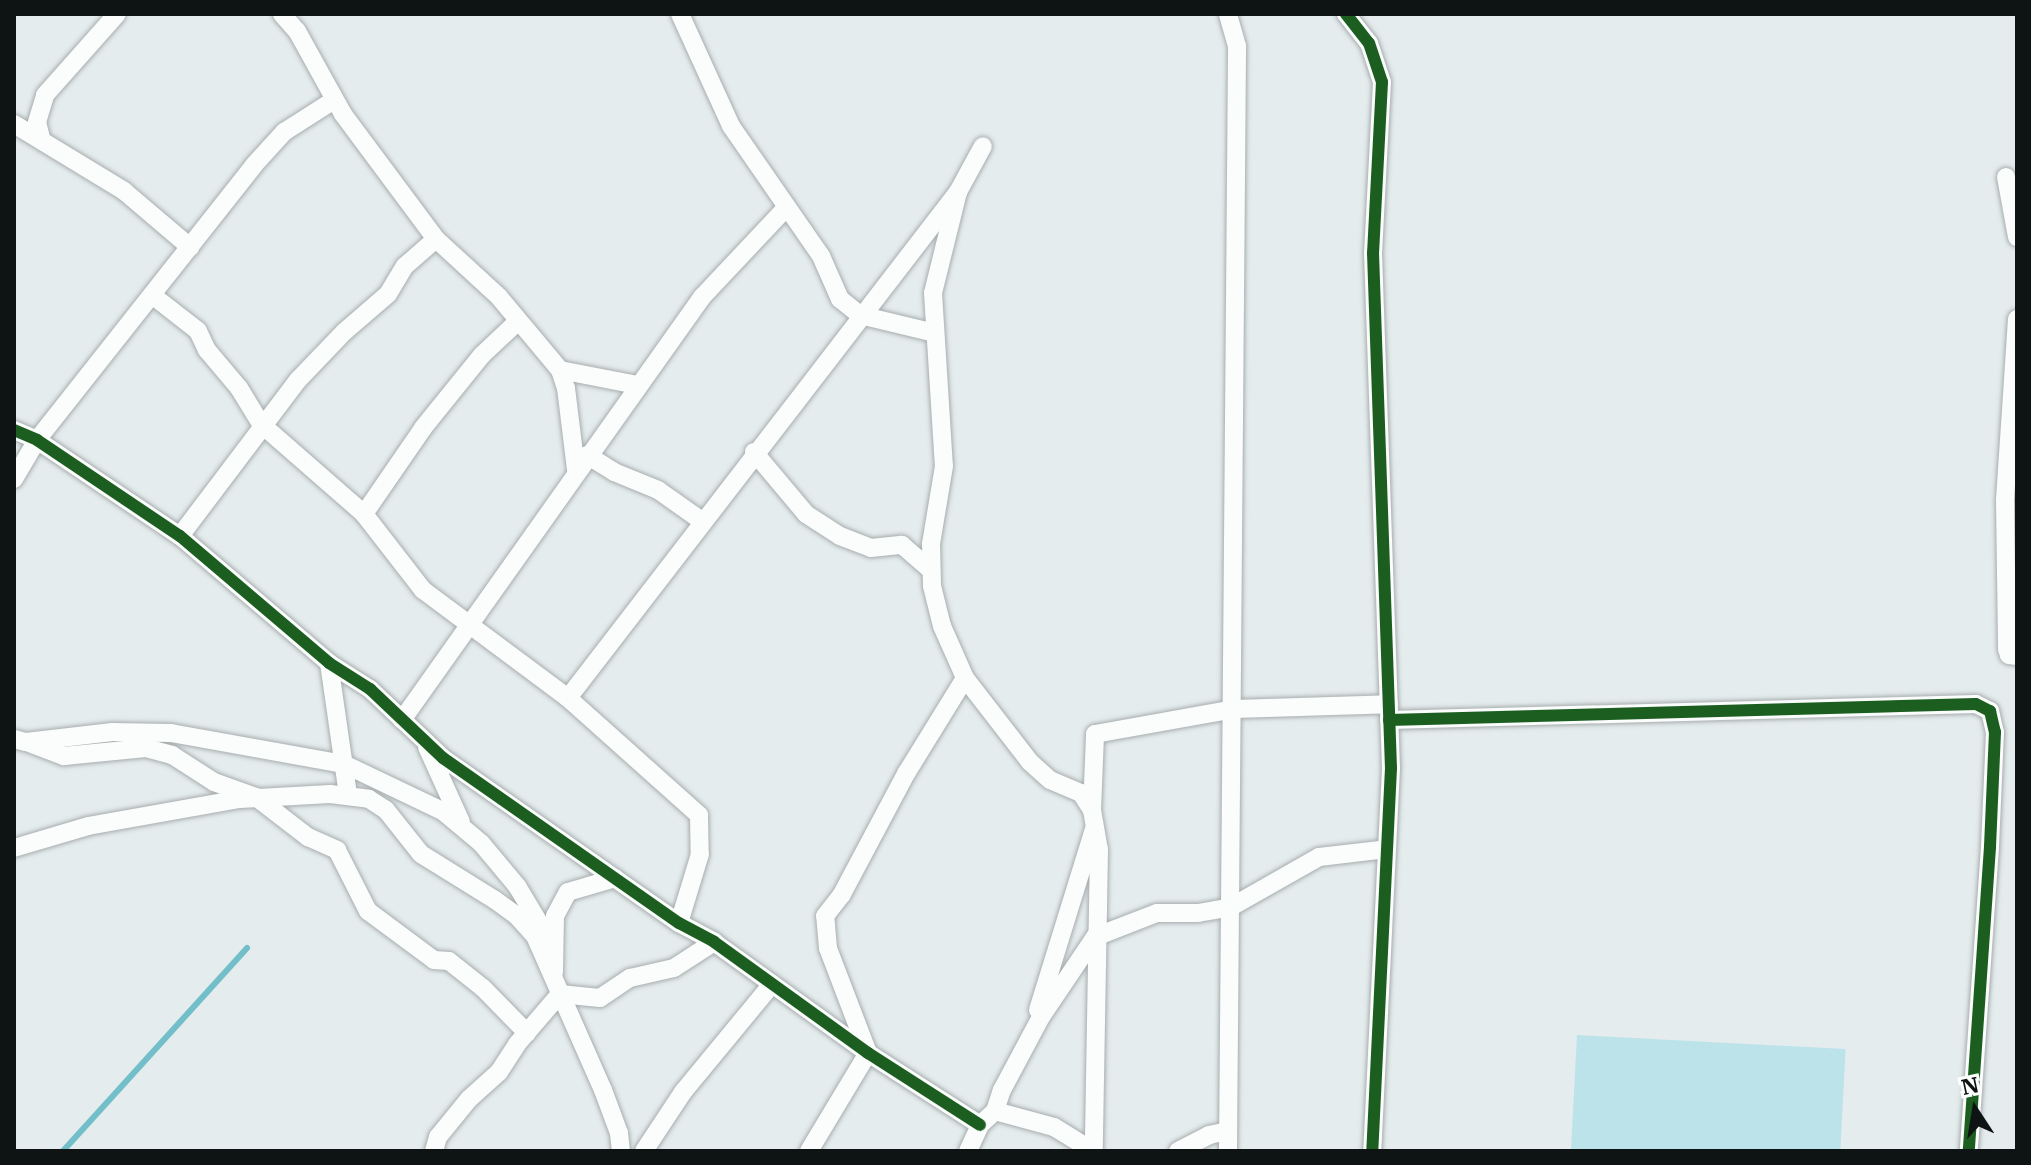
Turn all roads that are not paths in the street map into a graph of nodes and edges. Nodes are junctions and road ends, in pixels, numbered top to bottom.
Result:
1 (117, 14) edge
2 (282, 14) edge
3 (680, 14) edge
4 (1228, 14) edge
5 (1346, 14) edge
6 (334, 100) junction
7 (14, 124) edge
8 (41, 138) junction
9 (983, 146) dead end
10 (2006, 177) dead end
11 (958, 192) junction
12 (786, 208) junction
13 (2017, 237) edge
14 (436, 239) junction
15 (190, 247) junction
16 (152, 295) junction
17 (860, 315) junction
18 (2017, 319) edge
19 (517, 322) junction
20 (935, 333) junction
21 (560, 370) junction
22 (637, 385) junction
23 (261, 424) junction
24 (21, 434) edge
25 (754, 452) junction
26 (587, 455) junction
27 (576, 470) junction
28 (14, 479) edge
29 (364, 514) junction
30 (702, 521) junction
31 (180, 536) junction
32 (930, 569) junction
33 (467, 625) junction
34 (2017, 656) edge
35 (329, 663) junction
36 (965, 678) junction
37 (568, 698) junction
38 (1234, 709) junction
39 (1389, 712) junction
40 (402, 720) junction
41 (424, 741) junction
42 (18, 744) edge
43 (344, 764) junction
44 (348, 795) junction
45 (256, 797) junction
46 (1094, 818) junction
47 (463, 828) junction
48 (14, 848) edge
49 (1387, 849) junction
50 (615, 878) junction
51 (1231, 907) junction
52 (679, 923) junction
53 (1095, 937) junction
54 (714, 942) junction
55 (553, 975) junction
56 (772, 984) junction
57 (560, 994) junction
58 (527, 1033) junction
59 (1031, 1037) junction
60 (868, 1053) junction
61 (995, 1111) junction
62 (980, 1125) junction
63 (1228, 1131) junction
64 (434, 1151) edge
65 (621, 1151) edge
66 (644, 1151) edge
67 (809, 1151) edge
68 (968, 1151) edge
69 (1094, 1151) edge
70 (1178, 1151) edge
71 (1228, 1151) edge
72 (1372, 1151) edge
73 (1969, 1151) edge

1 - 8 street
2 - 6 street
3 - 12 street
4 - 38 street
5 - 39 street
6 - 14 street
6 - 15 street
7 - 8 street
8 - 15 street
9 - 11 street
10 - 13 street
11 - 17 street
11 - 20 street
12 - 17 street
12 - 22 street
14 - 19 street
14 - 23 street
15 - 16 street
16 - 23 street
16 - 24 street
17 - 20 street
17 - 25 street
18 - 34 street
19 - 21 street
19 - 29 street
20 - 32 street
21 - 22 street
21 - 27 street
22 - 26 street
23 - 29 street
23 - 31 street
24 - 28 street
24 - 31 street
25 - 30 street
25 - 32 street
26 - 27 street
26 - 30 street
27 - 33 street
29 - 33 street
30 - 37 street
31 - 35 street
32 - 36 street
33 - 37 street
33 - 40 street
35 - 40 street
35 - 43 street
36 - 46 street
36 - 60 street
37 - 52 street
38 - 39 street
38 - 46 street
38 - 51 street
39 - 49 street
39 - 73 street
40 - 41 street
41 - 47 street
41 - 50 street
42 - 43 street
42 - 45 street
43 - 44 street
43 - 47 street
44 - 45 street
44 - 55 street
45 - 48 street
45 - 58 street
46 - 53 street
46 - 59 street
47 - 55 street
49 - 51 street
49 - 72 street
50 - 52 street
50 - 55 street
51 - 53 street
51 - 63 street
52 - 54 street
53 - 59 street
53 - 69 street
54 - 56 street
54 - 57 street
55 - 57 street
56 - 60 street
56 - 66 street
57 - 58 street
57 - 65 street
58 - 64 street
59 - 61 street
60 - 62 street
60 - 67 street
61 - 62 street
61 - 69 street
62 - 68 street
63 - 70 street
63 - 71 street

